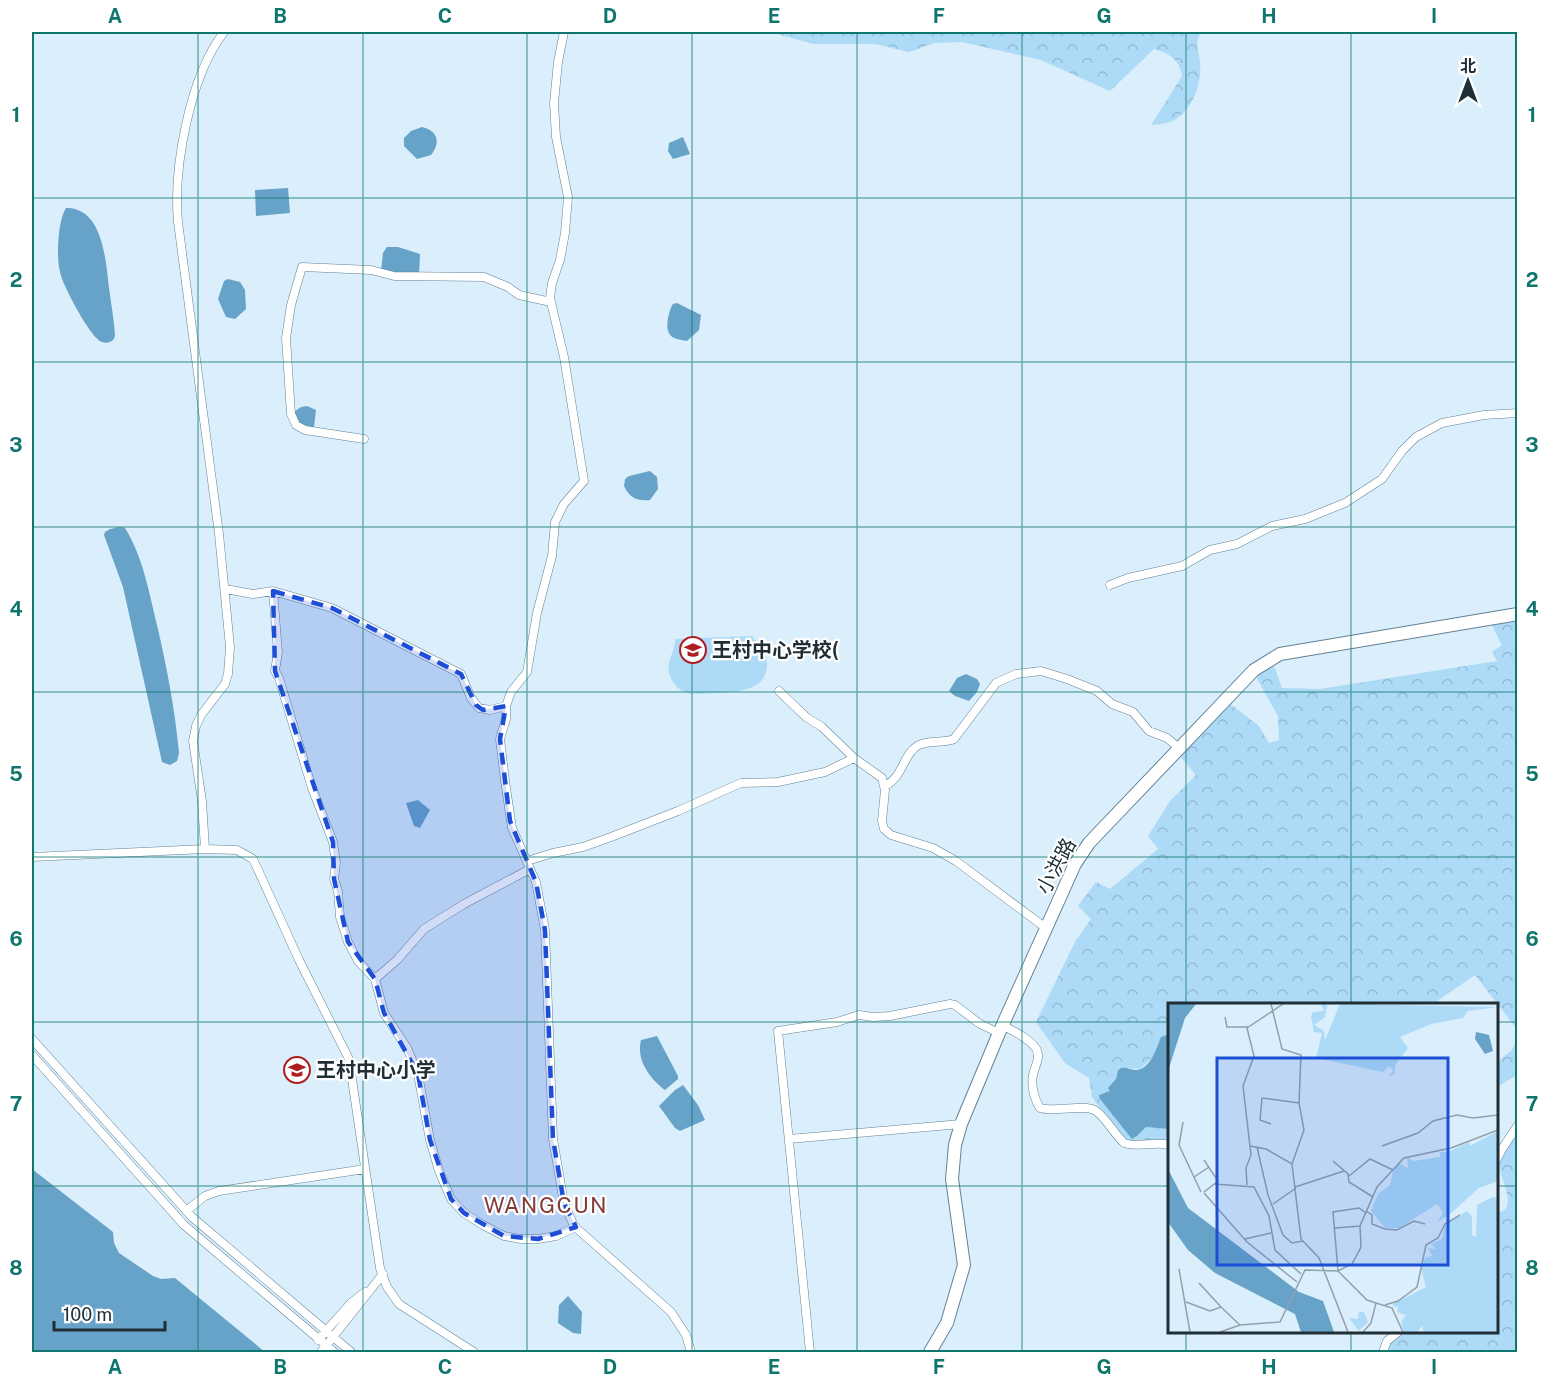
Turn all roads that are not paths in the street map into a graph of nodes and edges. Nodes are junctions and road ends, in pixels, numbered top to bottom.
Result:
1 (224, 32) edge
2 (564, 32) edge
3 (551, 302) junction
4 (1518, 413) edge
5 (364, 439) dead end
6 (1110, 585) dead end
7 (225, 589) junction
8 (273, 591) junction
9 (1518, 614) edge
10 (779, 691) dead end
11 (506, 706) junction
12 (1180, 749) junction
13 (854, 759) junction
14 (885, 786) junction
15 (205, 849) junction
16 (32, 857) edge
17 (529, 865) junction
18 (1046, 928) junction
19 (375, 980) junction
20 (1000, 1029) junction
21 (32, 1039) edge
22 (32, 1055) edge
23 (961, 1124) junction
24 (1518, 1125) edge
25 (789, 1139) junction
26 (1168, 1145) edge
27 (1498, 1159) edge
28 (365, 1169) junction
29 (186, 1211) junction
30 (576, 1227) junction
31 (383, 1276) junction
32 (326, 1332) junction
33 (1397, 1333) edge
34 (318, 1340) junction
35 (321, 1353) edge
36 (334, 1353) edge
37 (351, 1353) edge
38 (474, 1353) edge
39 (691, 1353) edge
40 (810, 1353) edge
41 (930, 1353) edge
42 (1383, 1353) edge

1 - 7 street
2 - 3 street
3 - 5 street
3 - 11 street
4 - 6 street
7 - 8 street
7 - 15 street
8 - 11 street
8 - 19 street
9 - 12 main road, 小洪路
10 - 13 street
11 - 17 street
12 - 14 street
12 - 18 main road, 小洪路
13 - 14 street
13 - 17 street
14 - 18 street
15 - 16 street
15 - 28 street
17 - 19 street
17 - 30 street
18 - 20 main road, 小洪路
19 - 30 street
20 - 23 main road, 小洪路
20 - 25 street
20 - 26 street
21 - 29 street
22 - 34 street
23 - 25 street
23 - 41 main road, 小洪路
24 - 27 street
25 - 40 street
28 - 29 street
28 - 31 street
29 - 32 street
30 - 39 street
31 - 32 street
31 - 35 street
31 - 38 street
32 - 34 street
32 - 37 street
33 - 42 street
34 - 36 street

